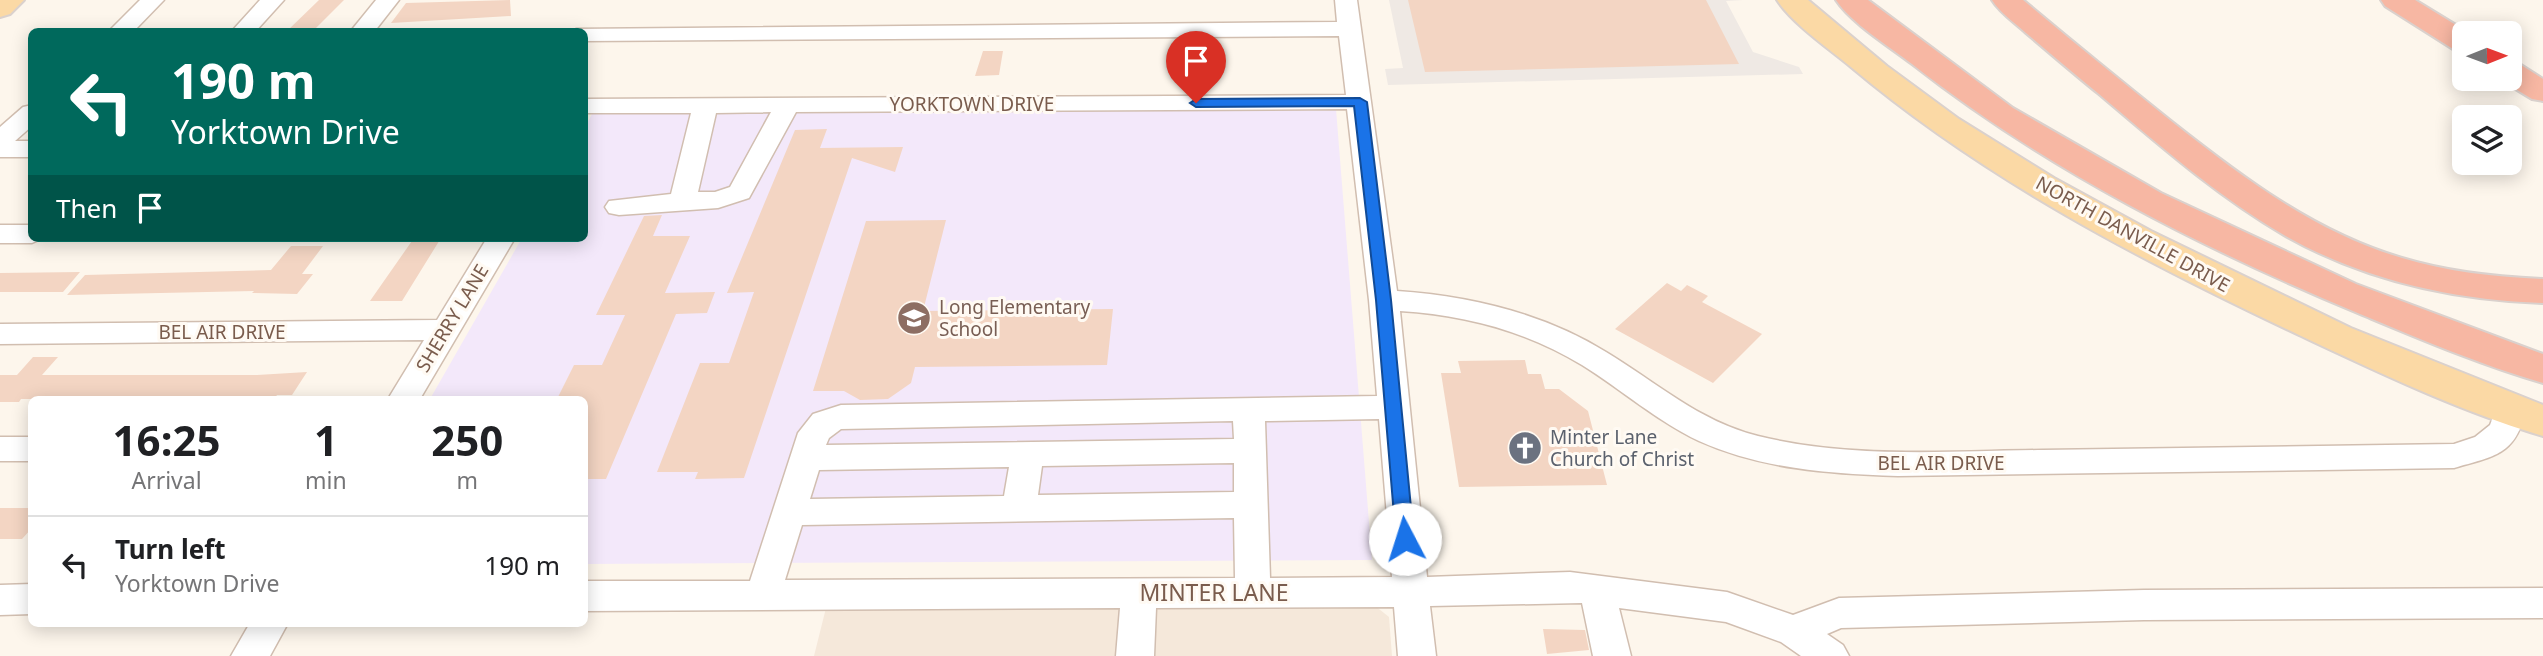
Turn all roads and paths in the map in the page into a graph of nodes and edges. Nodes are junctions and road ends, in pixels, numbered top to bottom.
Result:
1 (10, 0) edge
2 (153, 0) edge
3 (273, 0) edge
4 (388, 0) edge
5 (1346, 0) edge
6 (1791, 0) edge
7 (1850, 0) edge
8 (2006, 0) edge
9 (2395, 0) edge
10 (0, 8) edge
11 (123, 28) edge
12 (246, 28) edge
13 (364, 28) edge
14 (1350, 29) junction
15 (588, 34) edge
16 (2452, 36) edge
17 (2522, 80) edge
18 (2541, 92) edge
19 (1360, 102) junction
20 (705, 105) junction
21 (788, 105) junction
22 (588, 106) edge
23 (28, 116) edge
24 (0, 141) edge
25 (0, 149) edge
26 (28, 149) edge
27 (683, 201) junction
28 (619, 207) dead end
29 (0, 234) edge
30 (28, 234) edge
31 (498, 242) edge
32 (2543, 291) edge
33 (1384, 300) junction
34 (445, 330) junction
35 (0, 334) edge
36 (2543, 369) edge
37 (406, 396) edge
38 (1393, 407) junction
39 (1249, 409) junction
40 (2527, 415) edge
41 (0, 449) edge
42 (28, 449) edge
43 (1250, 451) junction
44 (1027, 455) junction
45 (806, 458) junction
46 (1251, 505) junction
47 (1019, 509) junction
48 (789, 512) junction
49 (1597, 590) junction
50 (1410, 592) junction
51 (1139, 593) junction
52 (1253, 593) junction
53 (763, 595) junction
54 (588, 596) edge
55 (28, 599) edge
56 (0, 600) edge
57 (2543, 603) edge
58 (268, 627) edge
59 (1794, 631) junction
60 (250, 656) edge
61 (1135, 656) edge
62 (1417, 656) edge
63 (1612, 656) edge
64 (1830, 656) edge

1 - 10 main road
2 - 11 street
3 - 12 street
4 - 13 street
5 - 14 street
6 - 40 main road, NORTH DANVILLE DRIVE
7 - 36 highway
8 - 32 highway
9 - 16 highway
14 - 15 street
14 - 19 street
17 - 18 highway
19 - 21 street, YORKTOWN DRIVE
19 - 33 street
20 - 21 street, YORKTOWN DRIVE
20 - 22 street, YORKTOWN DRIVE
20 - 27 street
21 - 27 street
23 - 24 street
25 - 26 street
27 - 28 street
29 - 30 street
31 - 34 street, SHERRY LANE
33 - 38 street
33 - 40 street, BEL AIR DRIVE
34 - 35 street, BEL AIR DRIVE
34 - 37 street, SHERRY LANE
38 - 39 street
38 - 50 street
39 - 43 street
39 - 45 street
41 - 42 street
43 - 44 street
43 - 46 street
44 - 45 street
44 - 47 street
45 - 48 street
46 - 47 street
46 - 52 street
47 - 48 street
48 - 53 street
49 - 50 street, MINTER LANE
49 - 59 street, MINTER LANE
49 - 63 street
50 - 52 street, MINTER LANE
50 - 62 street
51 - 52 street, MINTER LANE
51 - 53 street, MINTER LANE
51 - 61 street
53 - 54 street, MINTER LANE
55 - 56 street
57 - 59 street
58 - 60 street
59 - 64 street, MINTER LANE

